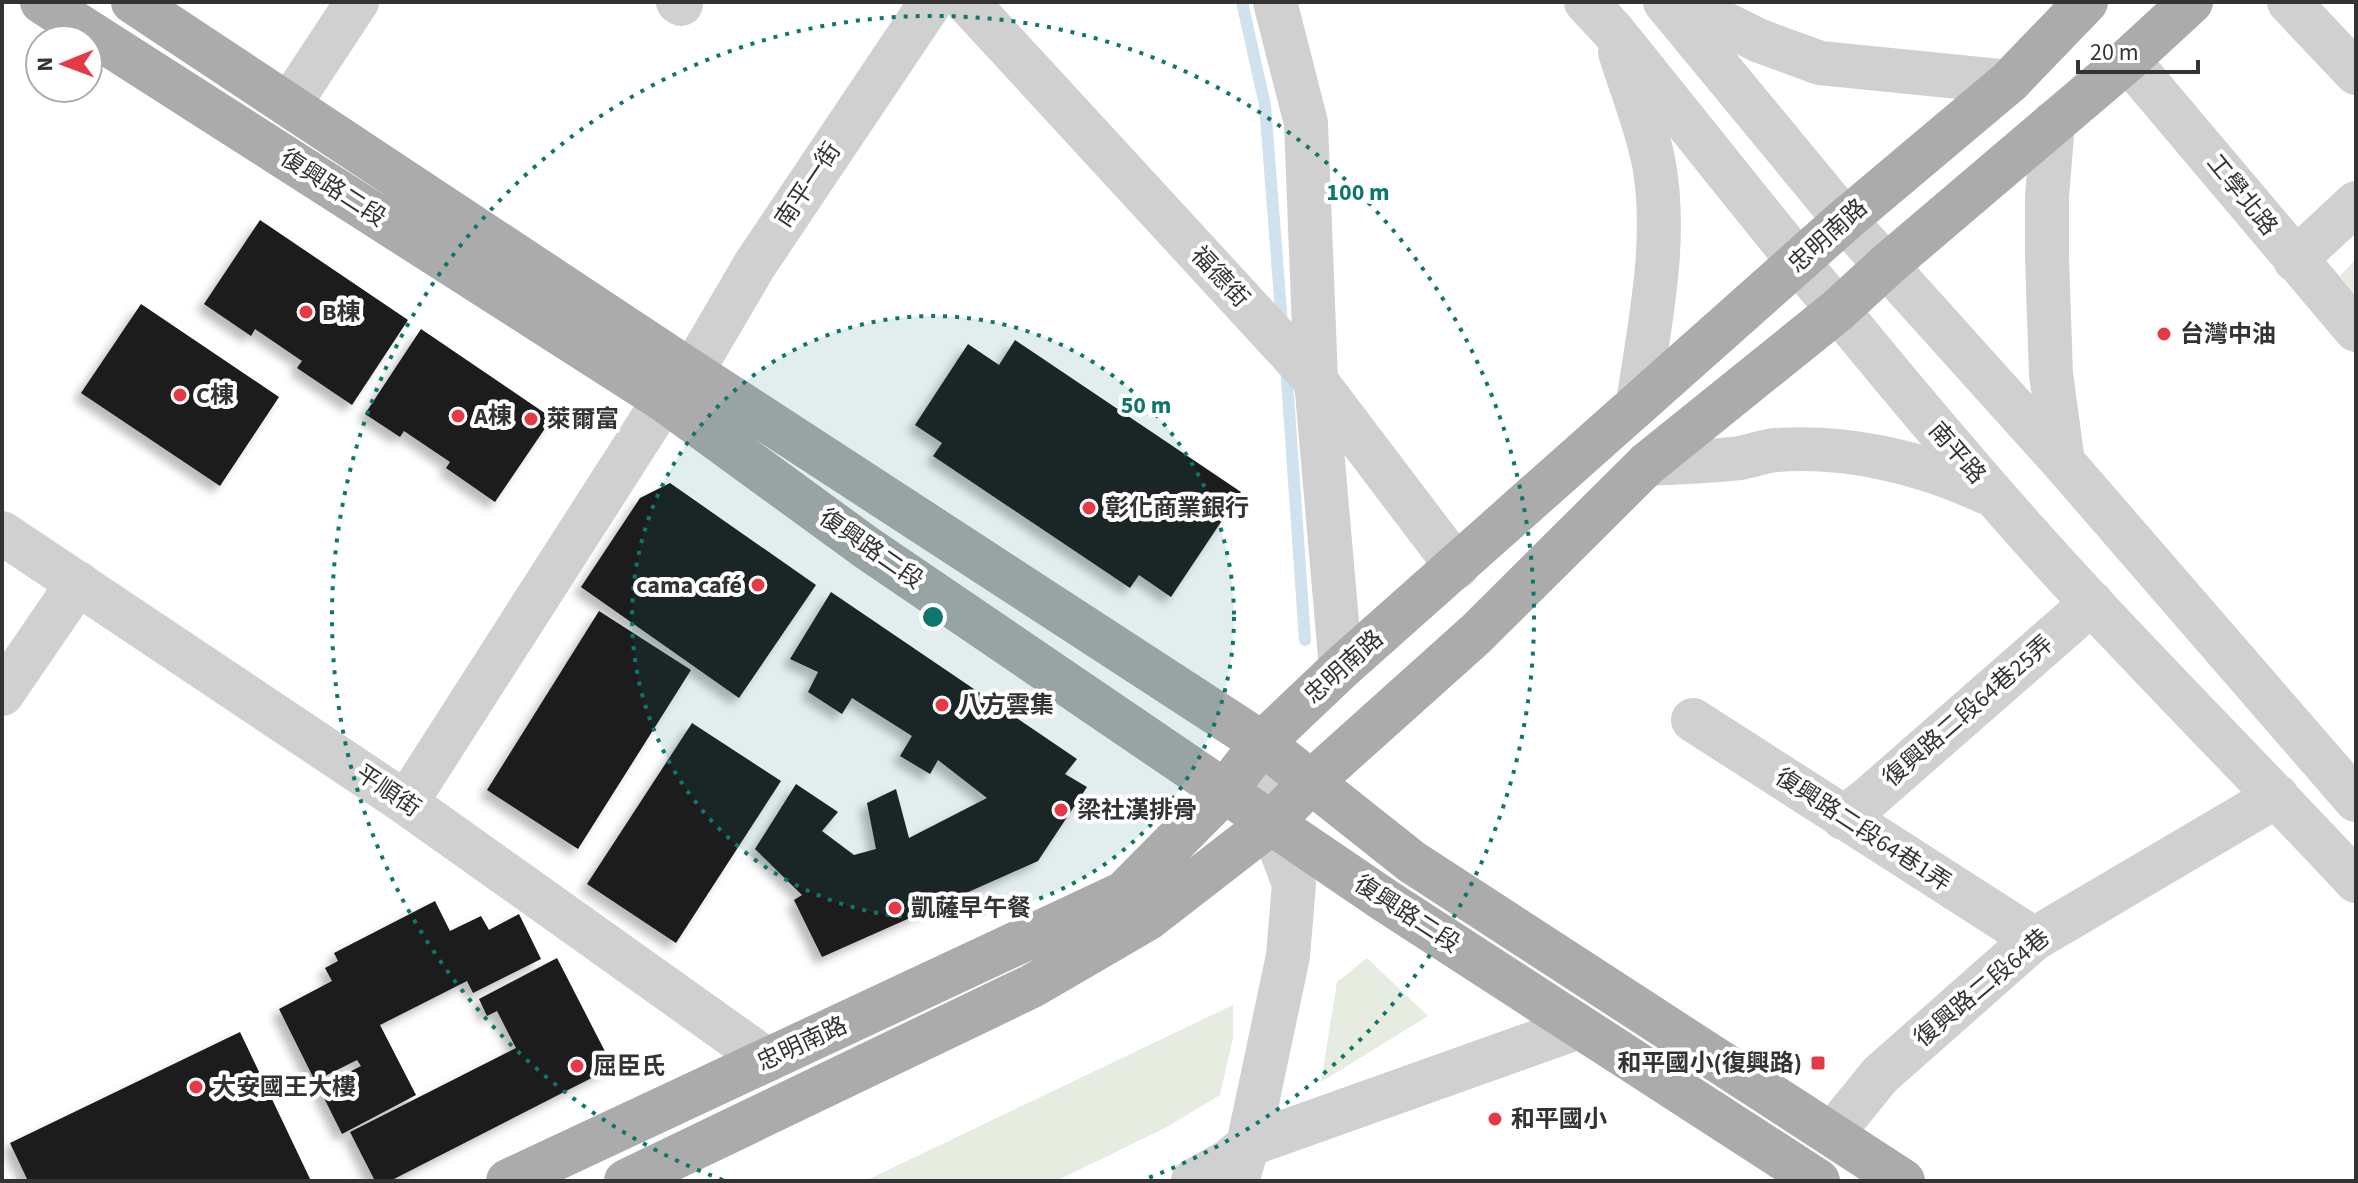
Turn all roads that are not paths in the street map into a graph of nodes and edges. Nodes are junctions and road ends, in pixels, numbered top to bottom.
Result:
1 (42, 2) edge
2 (133, 2) edge
3 (357, 2) edge
4 (931, 2) edge
5 (967, 2) edge
6 (1275, 2) edge
7 (1665, 2) edge
8 (1680, 2) edge
9 (2086, 2) edge
10 (2191, 2) edge
11 (2289, 2) edge
12 (1600, 16) edge
13 (2128, 60) junction
14 (2356, 73) edge
15 (2009, 82) junction
16 (289, 105) junction
17 (2053, 123) junction
18 (2356, 203) edge
19 (1845, 220) junction
20 (2295, 260) junction
21 (1800, 262) junction
22 (1887, 265) junction
23 (1838, 310) junction
24 (2356, 330) edge
25 (1316, 381) junction
26 (678, 386) junction
27 (1638, 404) junction
28 (2063, 462) junction
29 (1647, 464) junction
30 (1993, 495) junction
31 (2, 533) edge
32 (1457, 567) junction
33 (78, 583) junction
34 (2092, 603) junction
35 (1341, 668) junction
36 (2, 694) edge
37 (1693, 720) dead end
38 (1262, 743) junction
39 (2347, 775) edge
40 (1311, 782) junction
41 (1226, 790) junction
42 (2277, 796) junction
43 (406, 803) junction
44 (1843, 818) junction
45 (1271, 823) junction
46 (2356, 881) edge
47 (2034, 939) junction
48 (1579, 1027) junction
49 (767, 1060) junction
50 (1833, 1133) junction
51 (1243, 1163) edge
52 (508, 1181) edge
53 (626, 1181) edge
54 (1193, 1181) edge
55 (1818, 1181) edge
56 (1903, 1181) edge

1 - 26 main road, 復興路二段
2 - 16 main road, 復興路二段
3 - 16 street
4 - 26 street, 南平一街
5 - 25 street, 福德街
6 - 25 street
7 - 19 street
8 - 15 street
9 - 15 main road, 忠明南路
10 - 13 main road, 忠明南路
11 - 14 street
12 - 21 street, 南平路
12 - 27 street
13 - 17 main road, 忠明南路
13 - 20 street, 工學北路
15 - 19 main road, 忠明南路
16 - 26 main road, 復興路二段
17 - 22 main road, 忠明南路
17 - 28 street
18 - 20 street
19 - 21 main road, 忠明南路
19 - 22 street
20 - 24 street, 工學北路
21 - 23 street, 南平路
21 - 27 main road, 忠明南路
22 - 23 main road, 忠明南路
22 - 28 street
23 - 29 main road, 忠明南路
23 - 30 street, 南平路
25 - 32 street, 福德街
25 - 35 street
26 - 38 main road, 復興路二段
26 - 41 main road, 復興路二段
26 - 43 street, 南平一街
27 - 32 main road, 忠明南路
28 - 39 street
29 - 30 street
29 - 40 main road, 忠明南路
30 - 34 street, 南平路
31 - 33 street, 平順街
32 - 35 main road, 忠明南路
33 - 36 street
33 - 43 street, 平順街
34 - 42 street, 南平路
34 - 44 street, 復興路二段64巷25弄
35 - 38 main road, 忠明南路
37 - 44 street, 復興路二段64巷1弄
38 - 40 main road, 復興路二段
38 - 41 main road, 忠明南路
38 - 45 street
40 - 45 main road, 忠明南路
40 - 50 main road, 復興路二段
41 - 45 main road, 復興路二段
41 - 49 main road, 忠明南路
42 - 46 street, 南平路
42 - 47 street, 復興路二段64巷
43 - 49 street, 平順街
44 - 47 street, 復興路二段64巷1弄
45 - 48 main road, 復興路二段
45 - 51 street
45 - 53 main road, 忠明南路
47 - 50 street, 復興路二段64巷
48 - 51 street
48 - 55 main road, 復興路二段
49 - 52 main road, 忠明南路
50 - 56 main road, 復興路二段
51 - 54 street

